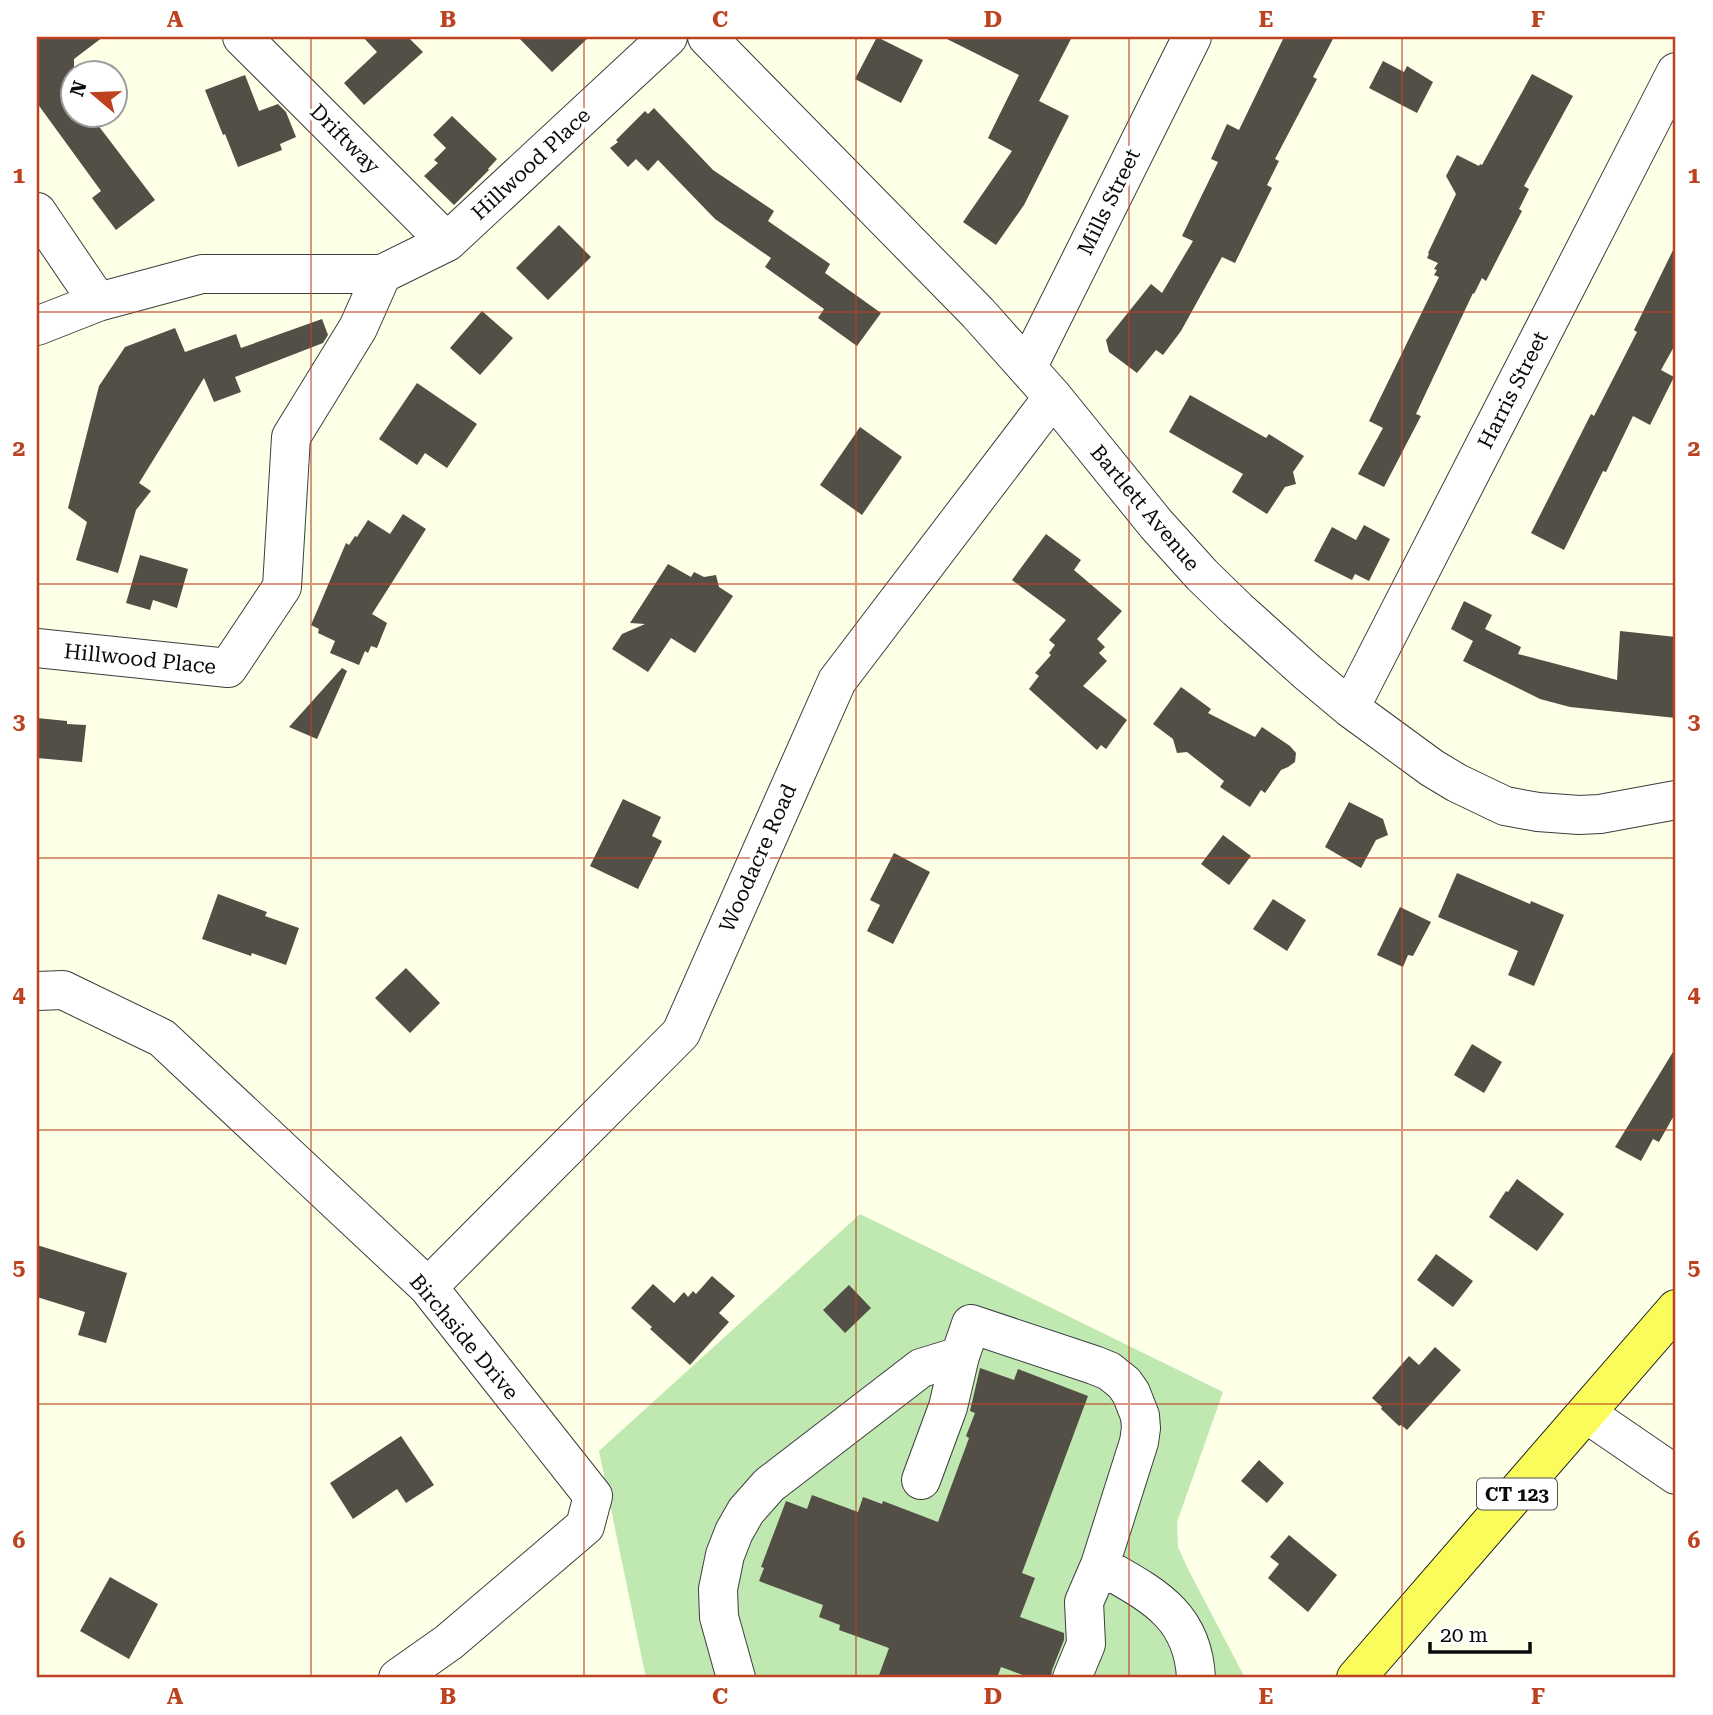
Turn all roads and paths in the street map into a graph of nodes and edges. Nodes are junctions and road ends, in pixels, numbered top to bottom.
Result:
1 (242, 37) edge
2 (668, 37) edge
3 (707, 37) edge
4 (1192, 37) edge
5 (1676, 72) edge
6 (37, 212) edge
7 (447, 242) junction
8 (382, 274) junction
9 (98, 302) junction
10 (37, 326) edge
11 (1027, 368) junction
12 (1053, 397) junction
13 (37, 648) edge
14 (1350, 708) junction
15 (1676, 800) edge
16 (37, 991) edge
17 (428, 1287) junction
18 (1676, 1309) edge
19 (960, 1356) junction
20 (1587, 1413) junction
21 (1676, 1475) edge
22 (921, 1480) dead end
23 (1100, 1565) junction
24 (398, 1678) edge
25 (736, 1678) edge
26 (1072, 1678) edge
27 (1196, 1678) edge
28 (1356, 1678) edge

1 - 7 street, Driftway
2 - 7 street, Hillwood Place
3 - 11 street, Bartlett Avenue
4 - 11 street, Mills Street
5 - 14 street, Harris Street
6 - 9 street
7 - 8 street, Hillwood Place
8 - 9 street, Hillwood Place
8 - 13 street, Hillwood Place
9 - 10 street, Hillwood Place
11 - 12 street, Bartlett Avenue
12 - 14 street, Bartlett Avenue
12 - 17 street, Woodacre Road
14 - 15 street, Bartlett Avenue
16 - 17 street, Birchside Drive
17 - 24 street, Birchside Drive
18 - 20 main road, CT 123
19 - 22 street
19 - 23 street
19 - 25 street
20 - 21 street
20 - 28 main road, CT 123
23 - 26 street
23 - 27 street

